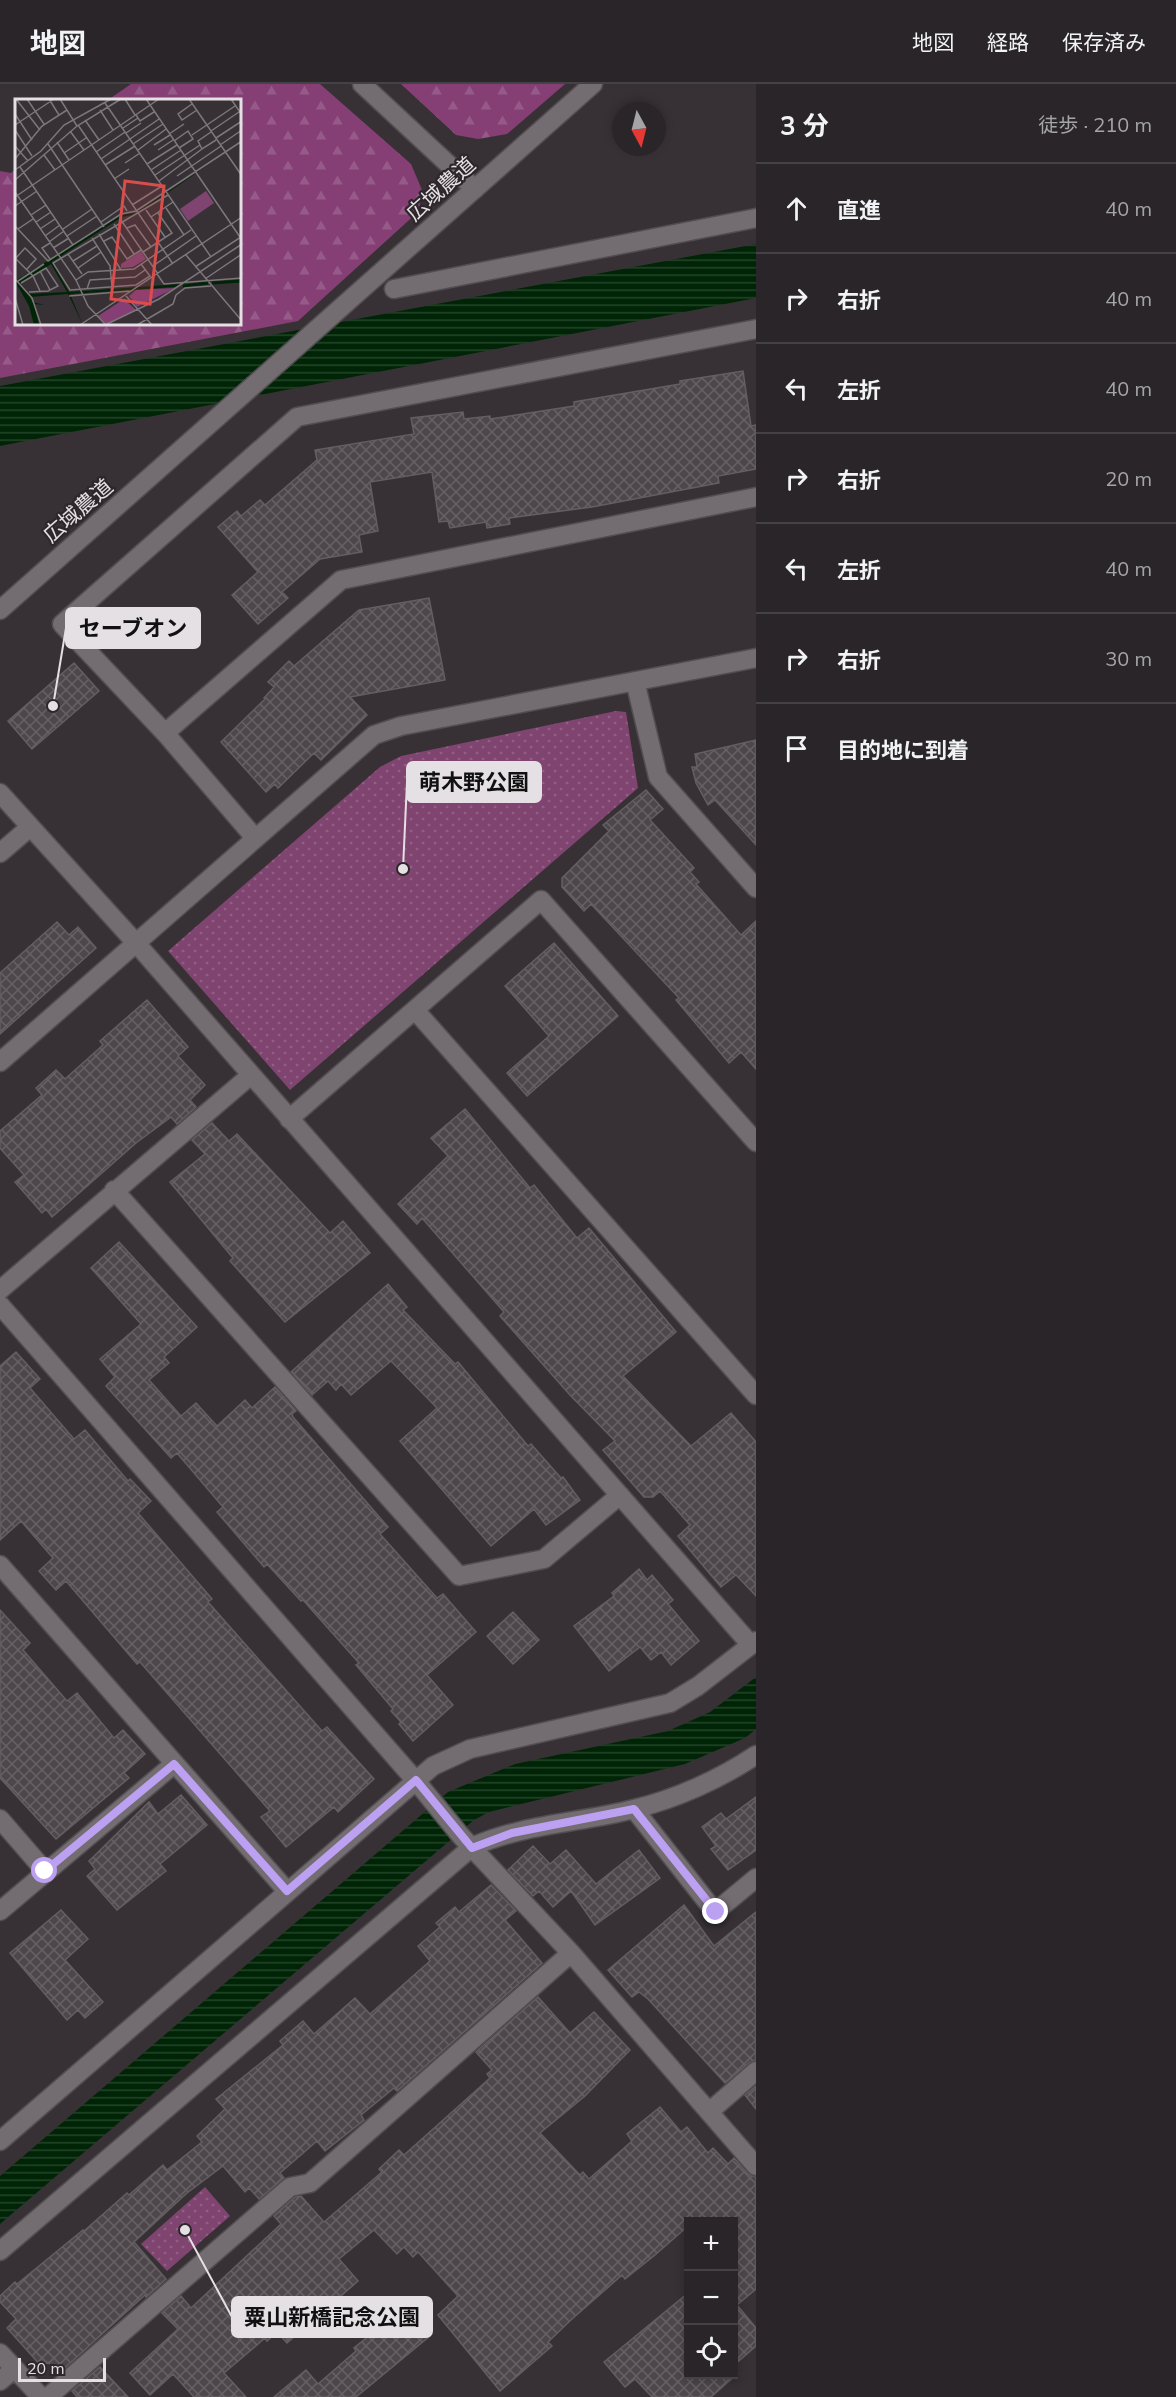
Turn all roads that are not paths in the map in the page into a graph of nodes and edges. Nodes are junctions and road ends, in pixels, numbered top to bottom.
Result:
1 (362, 84) edge
2 (593, 84) edge
3 (475, 189) junction
4 (756, 218) edge
5 (394, 289) dead end
6 (756, 329) edge
7 (756, 497) edge
8 (0, 610) edge
9 (756, 658) edge
10 (635, 681) junction
11 (165, 733) junction
12 (0, 793) edge
13 (29, 828) junction
14 (255, 838) junction
15 (0, 853) edge
16 (756, 888) edge
17 (136, 943) junction
18 (415, 1010) junction
19 (0, 1062) edge
20 (251, 1075) junction
21 (289, 1119) junction
22 (756, 1142) edge
23 (114, 1190) junction
24 (0, 1290) edge
25 (0, 1305) edge
26 (756, 1395) edge
27 (620, 1495) junction
28 (0, 1565) edge
29 (754, 1643) edge
30 (756, 1755) edge
31 (174, 1764) junction
32 (416, 1780) junction
33 (634, 1809) junction
34 (0, 1819) edge
35 (467, 1842) junction
36 (45, 1871) junction
37 (756, 1878) edge
38 (287, 1891) junction
39 (0, 1911) edge
40 (571, 1953) junction
41 (756, 2071) edge
42 (708, 2112) junction
43 (0, 2141) edge
44 (756, 2166) edge
45 (0, 2251) edge
46 (0, 2353) edge
47 (7, 2375) edge
48 (41, 2397) edge
49 (48, 2397) edge

1 - 3 street
2 - 3 street, 広域農道
3 - 8 street, 広域農道
4 - 5 street
6 - 11 street
7 - 11 street
9 - 10 street
10 - 14 street
10 - 16 street
11 - 14 street
12 - 13 street
13 - 15 street
13 - 17 street
14 - 17 street
17 - 19 street
17 - 20 street
18 - 21 street
18 - 22 street
18 - 26 street
20 - 21 street
20 - 23 street
21 - 27 street
23 - 24 street
23 - 27 street
25 - 32 street
27 - 29 street
28 - 31 street
29 - 32 street
30 - 33 street
31 - 36 street
31 - 38 street
32 - 35 street
32 - 38 street
33 - 35 street
33 - 37 street
34 - 36 street
35 - 40 street
35 - 45 street
36 - 39 street
38 - 43 street
40 - 42 street
40 - 49 street
41 - 42 street
42 - 44 street
46 - 47 street
47 - 48 street

